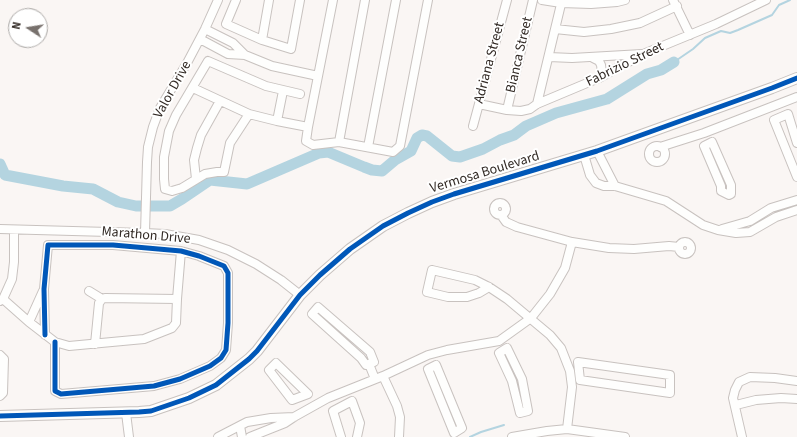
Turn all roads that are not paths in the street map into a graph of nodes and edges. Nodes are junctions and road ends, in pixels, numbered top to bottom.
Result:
1 (218, 0) edge
2 (236, 0) edge
3 (269, 0) edge
4 (300, 0) edge
5 (333, 0) edge
6 (365, 0) edge
7 (396, 0) edge
8 (428, 0) edge
9 (507, 0) edge
10 (533, 0) edge
11 (542, 0) edge
12 (625, 0) edge
13 (765, 0) edge
14 (562, 2) edge
15 (675, 3) edge
16 (205, 29) junction
17 (555, 29) junction
18 (690, 35) junction
19 (200, 39) junction
20 (262, 40) junction
21 (643, 54) junction
22 (244, 55) junction
23 (548, 57) junction
24 (593, 58) junction
25 (318, 76) junction
26 (600, 78) junction
27 (797, 78) edge
28 (193, 88) junction
29 (283, 91) junction
30 (300, 94) dead end
31 (797, 97) edge
32 (220, 101) junction
33 (479, 104) junction
34 (537, 104) junction
35 (776, 105) junction
36 (507, 110) junction
37 (249, 114) junction
38 (780, 117) junction
39 (277, 121) junction
40 (473, 126) dead end
41 (308, 127) junction
42 (704, 133) junction
43 (339, 142) junction
44 (797, 143) edge
45 (708, 144) junction
46 (368, 147) junction
47 (660, 147) dead end
48 (598, 151) junction
49 (584, 155) junction
50 (797, 177) edge
51 (196, 179) junction
52 (615, 186) junction
53 (797, 200) edge
54 (771, 208) junction
55 (797, 210) edge
56 (501, 215) dead end
57 (776, 217) junction
58 (0, 229) edge
59 (14, 230) junction
60 (718, 230) junction
61 (145, 233) junction
62 (572, 242) junction
63 (679, 247) dead end
64 (181, 252) junction
65 (489, 287) junction
66 (44, 289) junction
67 (88, 291) dead end
68 (300, 296) junction
69 (102, 299) junction
70 (177, 299) junction
71 (2, 300) edge
72 (531, 318) junction
73 (29, 322) junction
74 (45, 335) junction
75 (498, 341) junction
76 (55, 342) junction
77 (95, 344) junction
78 (503, 350) junction
79 (0, 355) edge
80 (428, 355) junction
81 (369, 364) junction
82 (432, 367) junction
83 (570, 371) junction
84 (579, 373) junction
85 (379, 377) junction
86 (797, 381) edge
87 (336, 395) junction
88 (0, 396) edge
89 (299, 397) junction
90 (797, 399) edge
91 (736, 405) junction
92 (341, 406) junction
93 (308, 409) junction
94 (126, 413) junction
95 (0, 416) edge
96 (294, 417) junction
97 (240, 426) junction
98 (568, 430) junction
99 (129, 437) edge
100 (218, 437) edge
101 (242, 437) edge
102 (250, 437) edge
103 (341, 437) edge
104 (357, 437) edge
105 (399, 437) edge
106 (512, 437) edge
107 (625, 437) edge
108 (742, 437) edge

1 - 16 street, Valor Drive
2 - 20 street
3 - 20 street
4 - 20 street
5 - 25 street
6 - 43 street
7 - 46 street
8 - 46 street
9 - 33 street, Adriana Street
10 - 36 street, Bianca Street
11 - 14 street
12 - 14 street
13 - 18 street, Fabrizio Street
14 - 17 street
15 - 17 street
15 - 18 street
16 - 19 street, Valor Drive
16 - 22 street
17 - 23 street
18 - 21 street, Fabrizio Street
19 - 22 street
19 - 61 street, Valor Drive
21 - 24 street
21 - 26 street, Fabrizio Street
22 - 25 street
23 - 24 street
23 - 34 street
24 - 26 street
25 - 41 street
26 - 34 street, Fabrizio Street
27 - 48 main road, Vermosa Boulevard
28 - 29 street
28 - 32 street
28 - 51 street
29 - 30 street
29 - 39 street
31 - 35 street
32 - 37 street
32 - 51 street
33 - 36 street, Fabrizio Street
33 - 40 street, Adriana Street
34 - 36 street, Fabrizio Street
35 - 38 street
35 - 42 street
37 - 39 street
37 - 51 street
38 - 44 street
38 - 50 street
39 - 41 street
41 - 43 street
42 - 45 street
42 - 47 street
43 - 46 street
45 - 45 street
48 - 49 main road, Vermosa Boulevard
48 - 52 street
49 - 52 street
49 - 68 main road, Vermosa Boulevard
52 - 60 street
53 - 54 street
54 - 57 street
54 - 60 street
55 - 57 street
56 - 62 street
57 - 60 street
58 - 59 street, Marathon Drive
59 - 61 street, Marathon Drive
59 - 71 street
61 - 68 street, Marathon Drive
62 - 63 street
62 - 72 street
64 - 66 street
64 - 70 street
64 - 76 street
65 - 65 street
65 - 72 street
66 - 73 street
66 - 74 street
67 - 69 street
68 - 94 main road, Vermosa Boulevard
69 - 70 street
69 - 77 street
70 - 77 street
71 - 73 street
72 - 75 street
72 - 83 street
73 - 74 street
74 - 76 street
75 - 78 street
75 - 80 street
76 - 77 street
78 - 78 street
79 - 88 street
80 - 82 street
80 - 85 street
81 - 81 street
81 - 85 street
82 - 82 street
83 - 84 street
83 - 98 street
84 - 84 street
85 - 87 street
85 - 105 street
86 - 91 street
87 - 92 street
87 - 93 street
89 - 89 street
89 - 93 street
90 - 91 street
91 - 108 street
92 - 103 street
92 - 104 street
93 - 96 street
94 - 95 main road, Vermosa Boulevard
94 - 99 street
96 - 97 street
96 - 102 street
97 - 100 street
97 - 101 street
98 - 106 street
98 - 107 street

